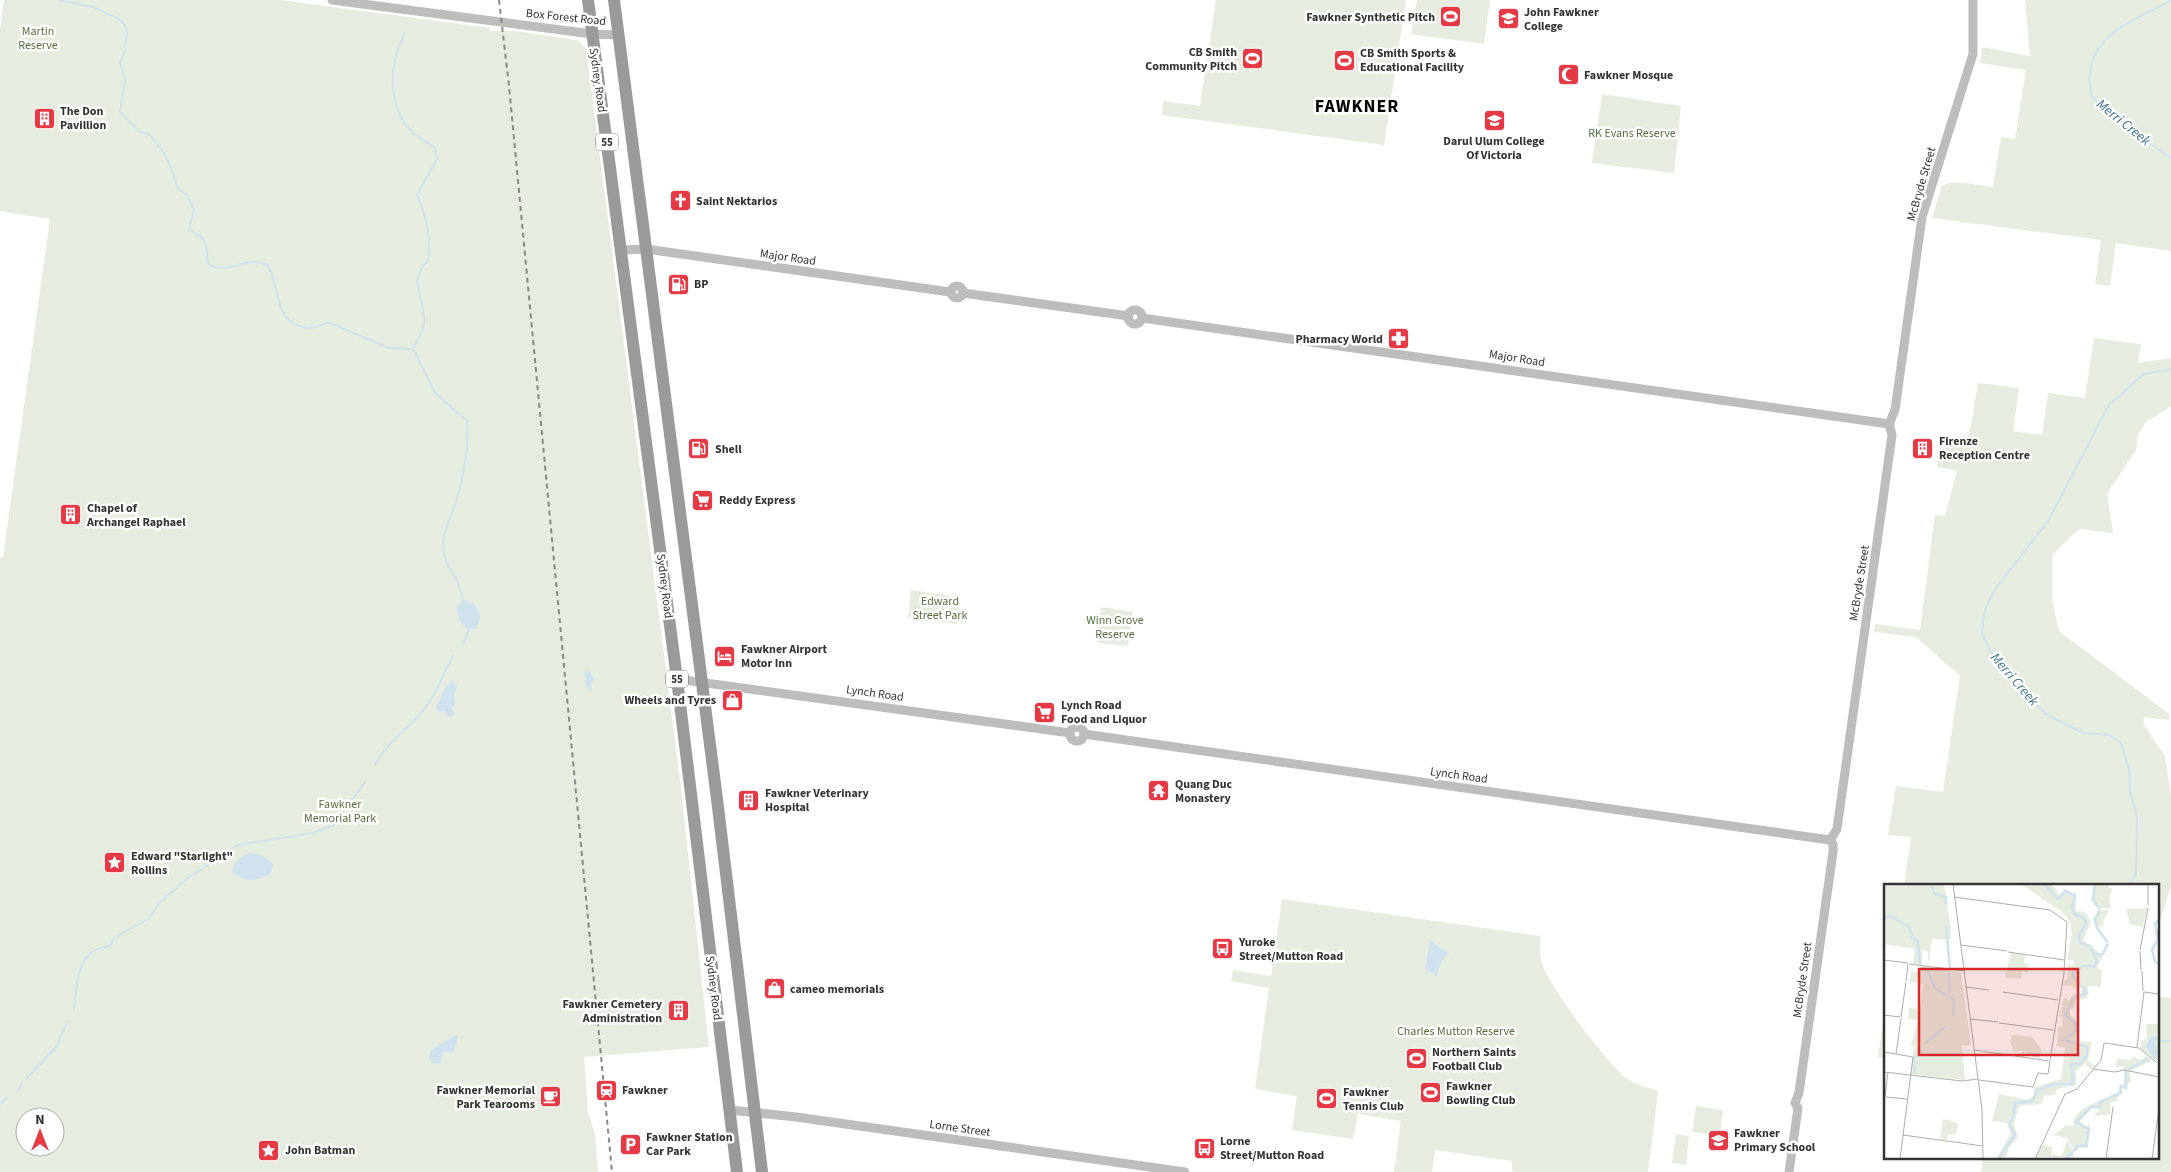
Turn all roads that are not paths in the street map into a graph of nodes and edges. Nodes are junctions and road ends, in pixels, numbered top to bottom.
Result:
1 (332, 0) edge
2 (588, 0) edge
3 (614, 0) edge
4 (1973, 0) edge
5 (592, 34) junction
6 (618, 35) junction
7 (646, 249) junction
8 (621, 250) junction
9 (1889, 424) junction
10 (677, 679) junction
11 (702, 681) junction
12 (1830, 840) junction
13 (730, 1110) junction
14 (754, 1112) junction
15 (737, 1172) edge
16 (762, 1172) edge
17 (1185, 1172) edge
18 (1789, 1172) edge

1 - 5 street, Box Forest Road
2 - 5 highway, Sydney Road / 55
3 - 6 highway, Sydney Road / 55
4 - 9 street, McBryde Street
5 - 6 street, Box Forest Road
5 - 8 highway, Sydney Road / 55
6 - 7 highway, Sydney Road / 55
7 - 8 street, Major Road
7 - 9 street, Major Road
7 - 11 highway, Sydney Road / 55
8 - 10 highway, Sydney Road / 55
9 - 12 street, McBryde Street
10 - 11 street, Lynch Road
10 - 13 highway, Sydney Road / 55
11 - 12 street, Lynch Road
11 - 14 highway, Sydney Road / 55
12 - 18 street, McBryde Street
13 - 14 street, Lorne Street
13 - 15 highway, Sydney Road / 55
14 - 16 highway, Sydney Road / 55
14 - 17 street, Lorne Street

